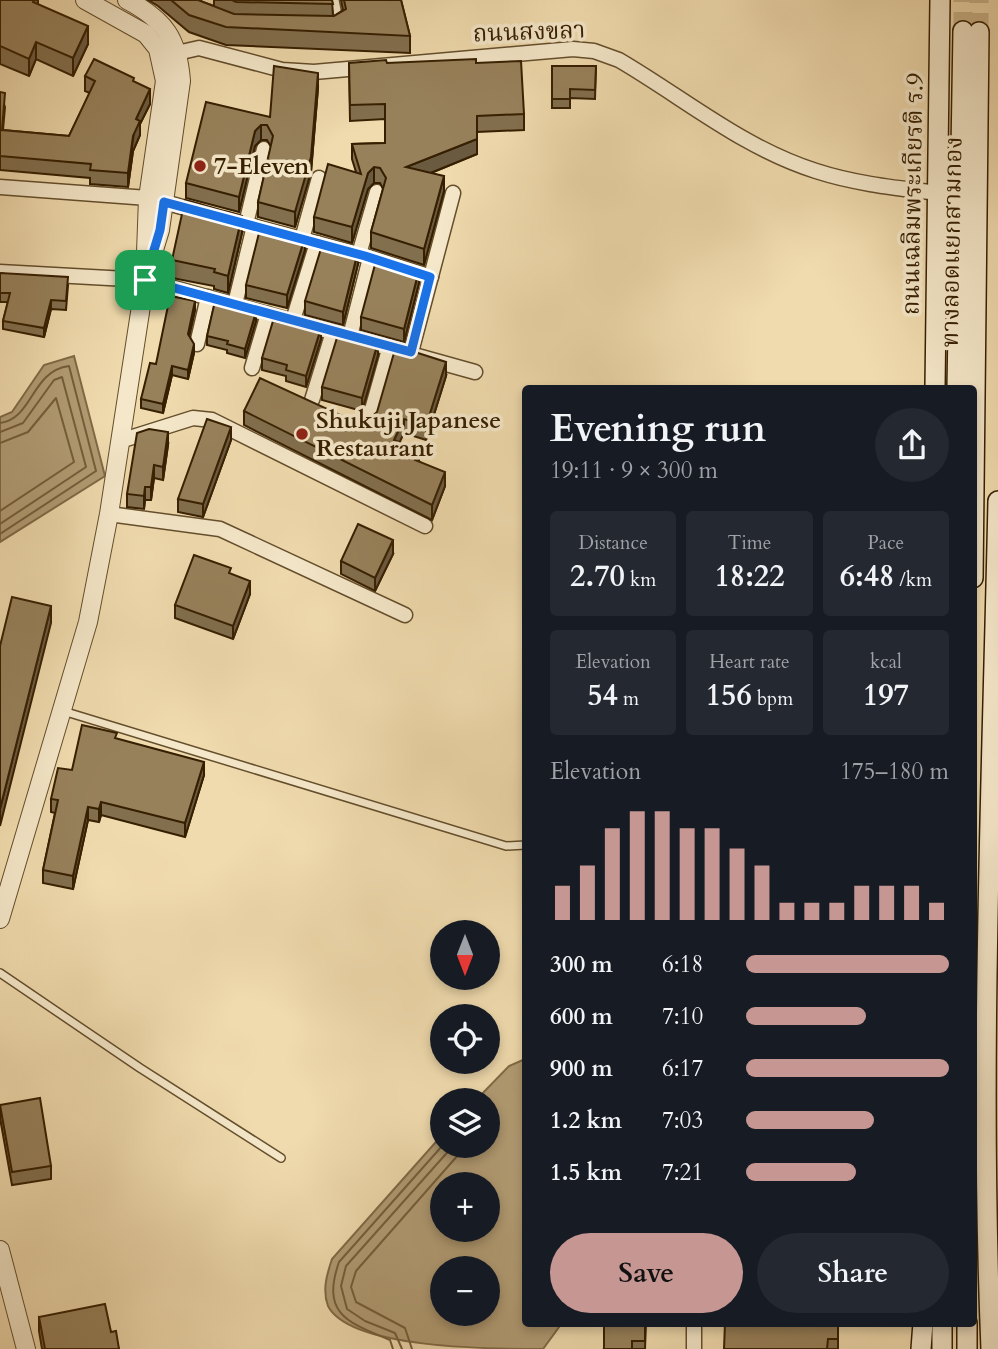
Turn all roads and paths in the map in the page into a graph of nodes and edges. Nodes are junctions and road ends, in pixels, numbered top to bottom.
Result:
1 (85, 0) edge
2 (127, 0) edge
3 (335, 0) edge
4 (940, 0) edge
5 (334, 27) edge
6 (177, 54) junction
7 (264, 149) dead end
8 (319, 177) dead end
9 (0, 187) edge
10 (377, 192) dead end
11 (453, 193) dead end
12 (938, 193) junction
13 (156, 200) junction
14 (250, 225) junction
15 (309, 241) junction
16 (365, 256) junction
17 (0, 271) edge
18 (430, 277) junction
19 (145, 280) junction
20 (208, 297) junction
21 (235, 304) junction
22 (268, 314) junction
23 (293, 320) junction
24 (332, 331) junction
25 (350, 336) junction
26 (197, 344) edge
27 (390, 346) junction
28 (411, 352) junction
29 (252, 368) dead end
30 (475, 372) dead end
31 (935, 385) edge
32 (957, 385) edge
33 (972, 385) edge
34 (312, 400) edge
35 (368, 424) edge
36 (120, 440) junction
37 (998, 501) edge
38 (108, 514) junction
39 (425, 526) dead end
40 (405, 615) dead end
41 (62, 710) junction
42 (994, 818) edge
43 (522, 845) edge
44 (993, 907) edge
45 (0, 919) edge
46 (0, 973) edge
47 (987, 1048) junction
48 (977, 1122) edge
49 (281, 1158) dead end
50 (0, 1250) edge
51 (992, 1284) edge
52 (694, 1327) edge
53 (923, 1327) edge
54 (942, 1327) edge
55 (967, 1327) edge
56 (993, 1348) edge
57 (26, 1349) edge
58 (694, 1349) edge
59 (921, 1349) edge
60 (942, 1349) edge
61 (967, 1349) edge

1 - 13 street
2 - 6 street
3 - 5 lane
4 - 12 main road, ถนนเฉลิมพระเกียรติ ร.9
6 - 12 street, ถนนสงขลา
6 - 13 street
7 - 14 street
8 - 15 street
9 - 13 street
10 - 16 street
11 - 18 street
12 - 31 main road, ถนนเฉลิมพระเกียรติ ร.9
13 - 14 street
13 - 19 street
14 - 15 street
14 - 21 street
15 - 16 street
15 - 23 street
16 - 18 street
16 - 25 street
17 - 19 street
18 - 28 street
19 - 20 street
19 - 36 street
20 - 21 street
20 - 26 street
21 - 22 street
22 - 23 street
22 - 29 street
23 - 24 street
24 - 25 street
24 - 34 street
25 - 27 street
27 - 28 street
27 - 35 street
28 - 30 street
32 - 33 main road, ทางลอดแยกสามกอง
36 - 38 street
36 - 39 street
37 - 42 main road
38 - 40 street
38 - 41 street
41 - 43 lane
41 - 45 street
42 - 44 main road
44 - 47 main road
46 - 49 lane
47 - 48 main road
47 - 51 main road
50 - 57 street
51 - 56 main road
52 - 58 street
53 - 59 main road
54 - 60 main road
55 - 61 main road

